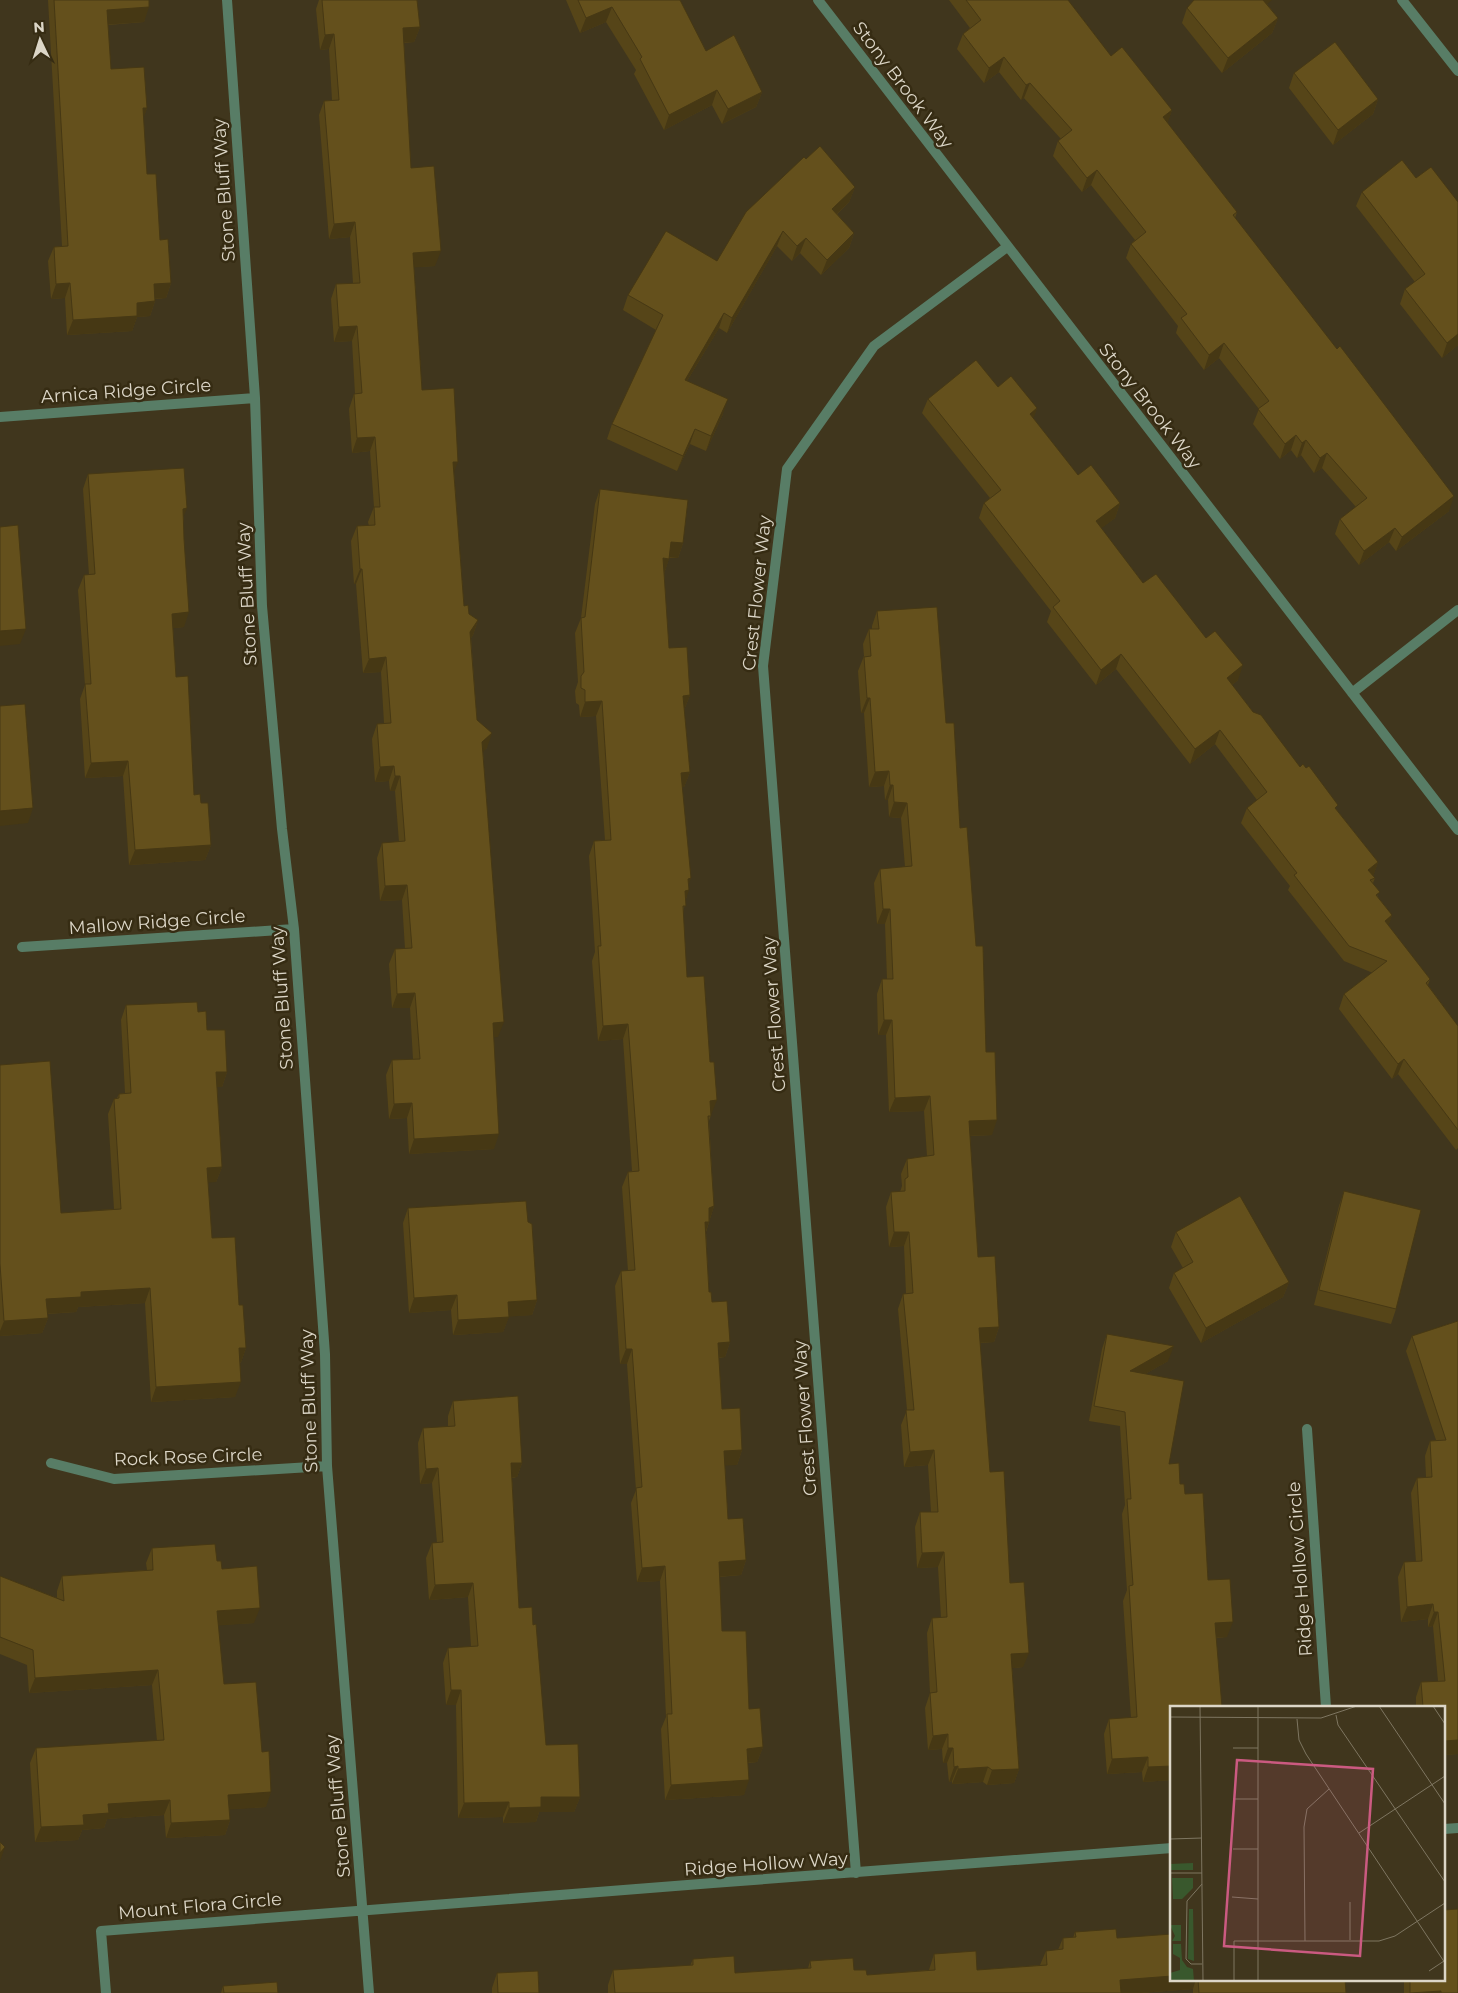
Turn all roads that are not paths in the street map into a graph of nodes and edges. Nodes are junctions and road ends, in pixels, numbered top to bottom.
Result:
1 (227, 0) edge
2 (818, 0) edge
3 (1402, 0) edge
4 (1458, 71) edge
5 (1007, 247) junction
6 (255, 398) junction
7 (0, 417) edge
8 (1458, 610) edge
9 (1352, 693) junction
10 (1458, 830) edge
11 (294, 929) junction
12 (22, 947) dead end
13 (1307, 1429) dead end
14 (51, 1463) dead end
15 (327, 1466) junction
16 (1326, 1706) edge
17 (1170, 1848) edge
18 (856, 1873) junction
19 (362, 1909) junction
20 (106, 1993) edge
21 (369, 1993) edge

1 - 6 street, Stone Bluff Way
2 - 5 street, Stony Brook Way
3 - 4 street
5 - 9 street, Stony Brook Way
5 - 18 street, Crest Flower Way
6 - 7 street, Arnica Ridge Circle
6 - 11 street, Stone Bluff Way
8 - 9 street
9 - 10 street, Stony Brook Way
11 - 12 street, Mallow Ridge Circle
11 - 15 street, Stone Bluff Way
13 - 16 street, Ridge Hollow Circle
14 - 15 street, Rock Rose Circle
15 - 19 street, Stone Bluff Way
17 - 18 street, Ridge Hollow Way
18 - 19 street, Ridge Hollow Way
19 - 20 street, Mount Flora Circle
19 - 21 street, Stone Bluff Way

